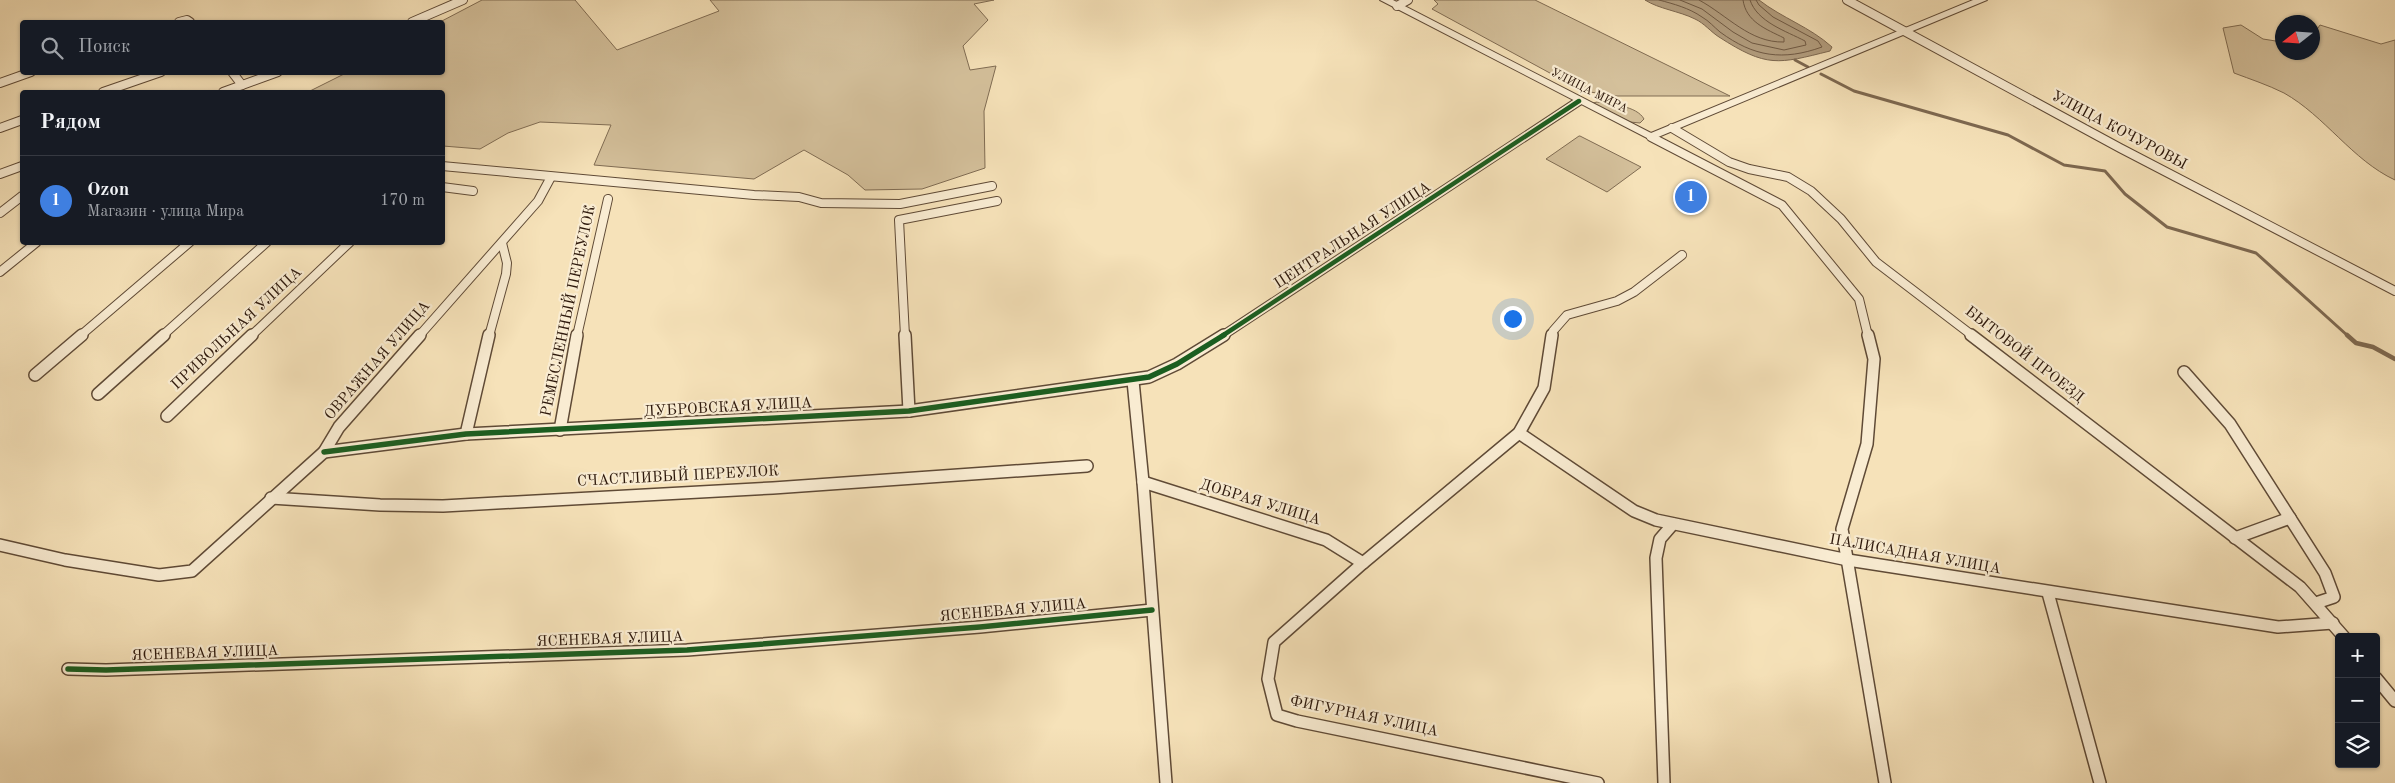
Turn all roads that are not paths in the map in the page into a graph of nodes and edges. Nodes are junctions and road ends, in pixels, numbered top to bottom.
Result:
1 (463, 0) edge
2 (1385, 0) edge
3 (1408, 0) edge
4 (1847, 0) edge
5 (1982, 0) edge
6 (1397, 6) junction
7 (417, 20) edge
8 (1904, 32) junction
9 (23, 75) edge
10 (152, 75) edge
11 (234, 75) edge
12 (270, 75) edge
13 (0, 83) edge
14 (242, 85) junction
15 (109, 90) edge
16 (228, 90) edge
17 (1580, 101) junction
18 (20, 121) edge
19 (0, 128) edge
20 (1672, 128) junction
21 (1652, 136) junction
22 (445, 166) edge
23 (20, 167) edge
24 (0, 174) edge
25 (551, 178) junction
26 (992, 186) dead end
27 (445, 187) edge
28 (473, 191) dead end
29 (20, 198) edge
30 (608, 199) dead end
31 (997, 201) dead end
32 (0, 213) edge
33 (502, 242) junction
34 (33, 245) edge
35 (187, 245) edge
36 (264, 245) edge
37 (347, 245) edge
38 (1682, 255) dead end
39 (0, 272) edge
40 (2395, 291) edge
41 (2184, 372) dead end
42 (35, 375) dead end
43 (1133, 381) junction
44 (98, 394) dead end
45 (908, 411) junction
46 (166, 416) dead end
47 (560, 430) junction
48 (1520, 432) junction
49 (466, 434) junction
50 (324, 452) junction
51 (1087, 466) dead end
52 (1143, 482) junction
53 (270, 498) junction
54 (2290, 518) junction
55 (1673, 524) junction
56 (2235, 538) junction
57 (0, 544) edge
58 (1848, 560) junction
59 (1363, 563) junction
60 (2048, 593) junction
61 (2316, 603) junction
62 (1152, 610) junction
63 (2333, 623) junction
64 (2341, 633) edge
65 (68, 669) dead end
66 (2380, 683) edge
67 (2395, 701) edge
68 (1166, 783) edge
69 (1598, 783) edge
70 (1664, 783) edge
71 (1885, 783) edge
72 (2100, 783) edge

1 - 7 street
2 - 6 street, УЛИЦА МИРА
3 - 6 street
4 - 8 street, УЛИЦА КОЧУРОВЫ
5 - 8 street
6 - 17 street, УЛИЦА МИРА
8 - 20 street
8 - 40 street, УЛИЦА КОЧУРОВЫ
9 - 13 street
10 - 15 street
11 - 14 street
12 - 14 street
14 - 16 street
17 - 21 street, УЛИЦА МИРА
17 - 43 street, ЦЕНТРАЛЬНАЯ УЛИЦА
18 - 19 street
20 - 21 street
20 - 56 street, БЫТОВОЙ ПРОЕЗД
21 - 58 street, УЛИЦА МИРА
22 - 25 street
23 - 24 street
25 - 26 street
25 - 33 street, ОВРАЖНАЯ УЛИЦА
27 - 28 street
29 - 32 street
30 - 47 street, РЕМЕСЛЕННЫЙ ПЕРЕУЛОК
31 - 45 street
33 - 49 street
33 - 50 street, ОВРАЖНАЯ УЛИЦА
34 - 39 street
35 - 42 street
36 - 44 street
37 - 46 street, ПРИВОЛЬНАЯ УЛИЦА
38 - 48 street, ФИГУРНАЯ УЛИЦА
41 - 54 street
43 - 45 street, ДУБРОВСКАЯ УЛИЦА
43 - 52 street
45 - 47 street, ДУБРОВСКАЯ УЛИЦА
47 - 49 street, ДУБРОВСКАЯ УЛИЦА
48 - 55 street, ПАЛИСАДНАЯ УЛИЦА
48 - 59 street, ФИГУРНАЯ УЛИЦА
49 - 50 street, ДУБРОВСКАЯ УЛИЦА
50 - 53 street, ОВРАЖНАЯ УЛИЦА
51 - 53 street, СЧАСТЛИВЫЙ ПЕРЕУЛОК
52 - 59 street, ДОБРАЯ УЛИЦА
52 - 62 street
53 - 57 street, ОВРАЖНАЯ УЛИЦА
54 - 56 street
54 - 61 street
55 - 58 street, ПАЛИСАДНАЯ УЛИЦА
55 - 70 street
56 - 61 street, БЫТОВОЙ ПРОЕЗД
58 - 60 street, ПАЛИСАДНАЯ УЛИЦА
58 - 71 street
59 - 69 street, ФИГУРНАЯ УЛИЦА
60 - 63 street, ПАЛИСАДНАЯ УЛИЦА
60 - 72 street
61 - 63 street, БЫТОВОЙ ПРОЕЗД
62 - 65 street, ЯСЕНЕВАЯ УЛИЦА
62 - 68 street
63 - 64 street, БЫТОВОЙ ПРОЕЗД
66 - 67 street

